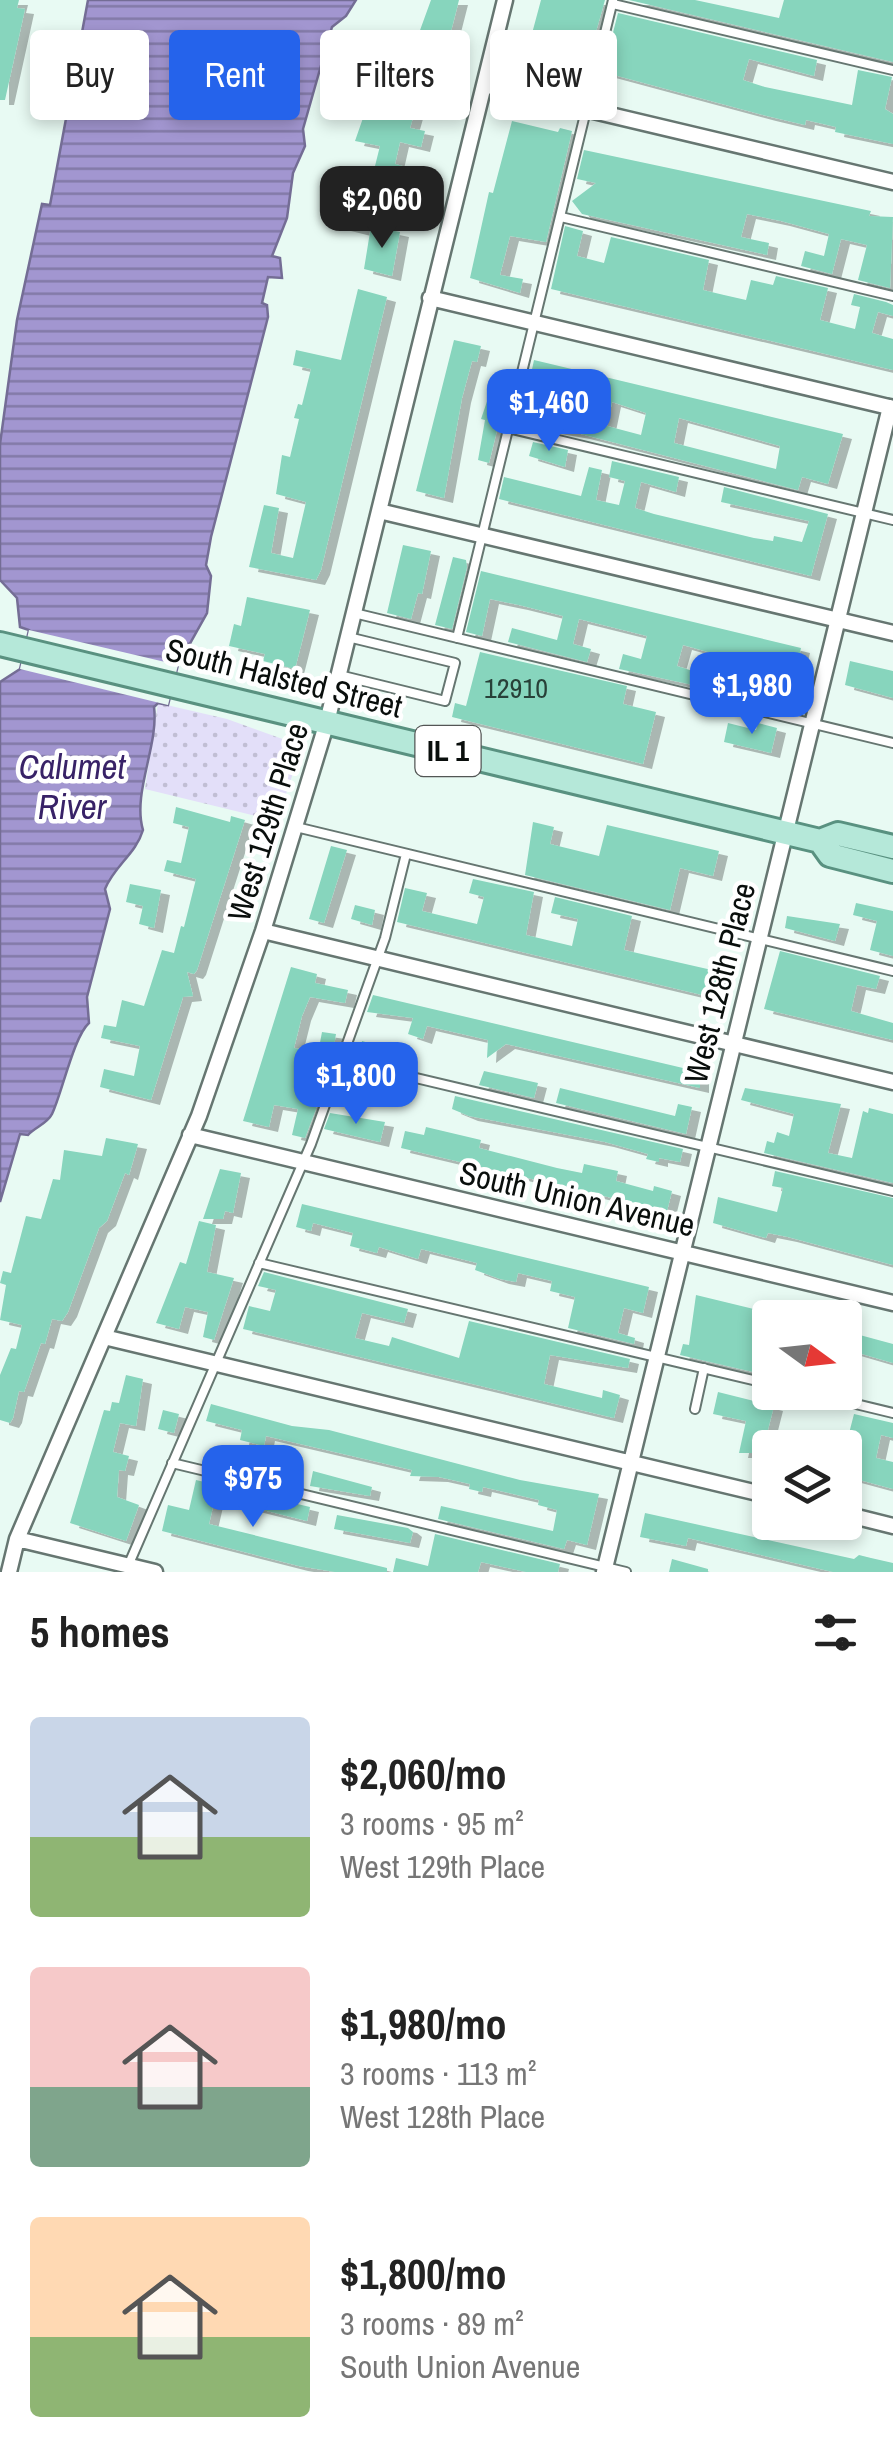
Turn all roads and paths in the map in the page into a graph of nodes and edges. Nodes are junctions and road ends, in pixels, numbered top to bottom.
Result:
1 (505, 0) edge
2 (613, 2) edge
3 (606, 30) edge
4 (893, 70) edge
5 (484, 85) junction
6 (490, 86) edge
7 (617, 117) edge
8 (584, 120) edge
9 (893, 182) edge
10 (560, 216) junction
11 (893, 296) edge
12 (430, 298) junction
13 (534, 322) junction
14 (892, 408) edge
15 (508, 428) junction
16 (378, 511) junction
17 (864, 513) junction
18 (893, 520) edge
19 (482, 536) junction
20 (354, 614) junction
21 (837, 620) junction
22 (893, 633) edge
23 (348, 637) junction
24 (457, 638) junction
25 (0, 644) edge
26 (339, 674) junction
27 (328, 722) junction
28 (812, 724) junction
29 (893, 743) edge
30 (296, 828) junction
31 (785, 832) junction
32 (820, 842) junction
33 (893, 848) edge
34 (406, 854) junction
35 (893, 871) edge
36 (263, 931) junction
37 (759, 939) junction
38 (377, 958) junction
39 (893, 971) edge
40 (733, 1044) junction
41 (340, 1060) junction
42 (893, 1082) edge
43 (190, 1135) junction
44 (708, 1147) junction
45 (303, 1162) junction
46 (893, 1191) edge
47 (682, 1253) junction
48 (259, 1263) junction
49 (893, 1303) edge
50 (104, 1337) junction
51 (657, 1356) junction
52 (214, 1364) junction
53 (704, 1368) junction
54 (752, 1380) edge
55 (862, 1406) edge
56 (694, 1409) dead end
57 (893, 1413) edge
58 (172, 1463) junction
59 (631, 1463) junction
60 (752, 1492) edge
61 (862, 1518) edge
62 (893, 1526) edge
63 (17, 1539) junction
64 (128, 1569) edge
65 (605, 1570) edge
66 (9, 1572) edge
67 (155, 1572) edge
68 (626, 1572) edge

1 - 5 street, West 129th Place
2 - 3 lane
2 - 4 lane
5 - 6 street
5 - 12 street, West 129th Place
7 - 9 street
8 - 10 lane
10 - 11 lane
10 - 13 lane
12 - 13 street
12 - 16 street, West 129th Place
13 - 14 street
13 - 15 lane
14 - 17 street, West 128th Place
15 - 17 lane
15 - 19 lane
16 - 19 street
16 - 20 street, West 129th Place
17 - 18 lane
17 - 21 street, West 128th Place
19 - 21 street
19 - 24 lane
20 - 23 street, West 129th Place
20 - 24 lane
21 - 22 street
21 - 28 street, West 128th Place
23 - 26 street, West 129th Place
23 - 26 lane
24 - 28 lane
25 - 27 main road, South Halsted Street / IL 1
26 - 27 street, West 129th Place
27 - 30 street, West 129th Place
27 - 31 main road, South Halsted Street / IL 1
28 - 29 lane
28 - 31 street, West 128th Place
30 - 34 lane
30 - 36 street, West 129th Place
31 - 32 main road, South Halsted Street / IL 1
31 - 37 street, West 128th Place
32 - 33 main road, South Halsted Street
32 - 35 main road, South Halsted Street / IL 1
34 - 37 lane
34 - 38 lane
36 - 38 street
36 - 43 street, West 129th Place
37 - 39 lane
37 - 40 street, West 128th Place
38 - 40 street
38 - 41 lane
40 - 42 street
40 - 44 street, West 128th Place
41 - 44 lane
41 - 45 lane
43 - 45 street, South Union Avenue
43 - 50 street, West 129th Place
44 - 46 lane
44 - 47 street, West 128th Place
45 - 47 street, South Union Avenue
45 - 48 lane
47 - 49 street, South Union Avenue
47 - 51 street, West 128th Place
48 - 51 lane
48 - 52 lane
50 - 52 street
50 - 63 street, West 129th Place
51 - 53 lane
51 - 59 street, West 128th Place
52 - 58 lane
52 - 59 street
53 - 54 lane
53 - 56 lane
55 - 57 lane
58 - 64 lane
58 - 65 lane
59 - 60 street
59 - 65 street, West 128th Place
61 - 62 street
63 - 64 street
63 - 66 street, West 129th Place
64 - 67 street
65 - 68 lane

